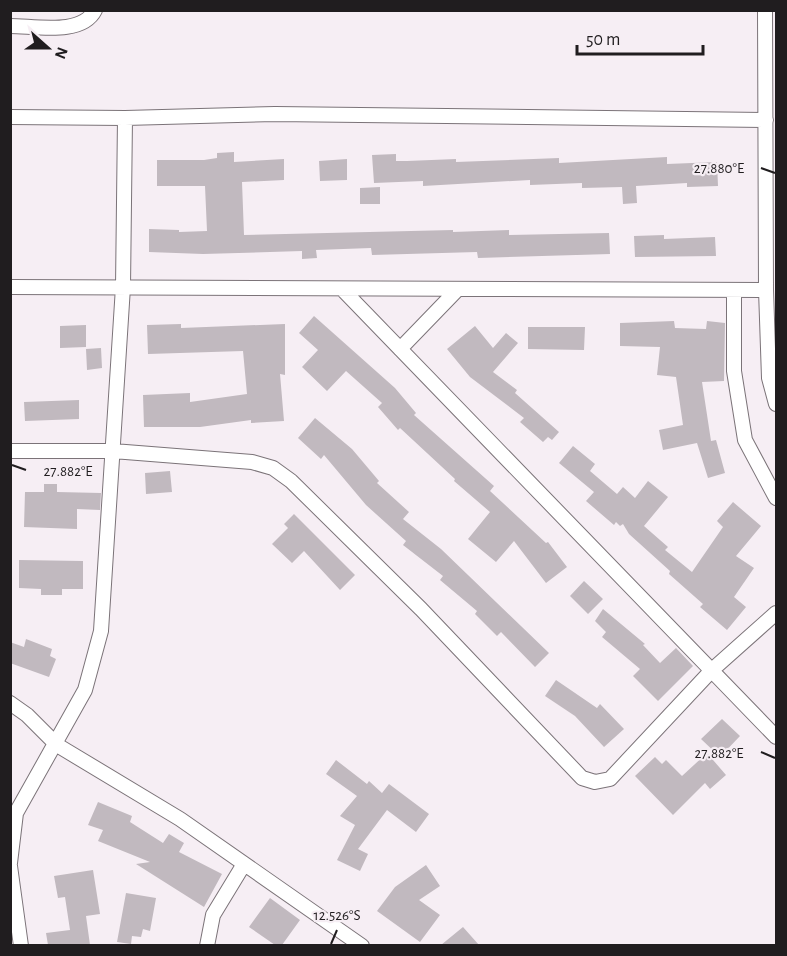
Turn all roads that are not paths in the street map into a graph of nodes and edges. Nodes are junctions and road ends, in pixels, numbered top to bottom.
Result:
1 (94, 10) edge
2 (765, 10) edge
3 (10, 26) edge
4 (10, 117) edge
5 (125, 118) junction
6 (766, 120) junction
7 (10, 287) edge
8 (123, 287) junction
9 (458, 289) junction
10 (343, 290) junction
11 (766, 290) junction
12 (734, 291) junction
13 (400, 349) junction
14 (777, 404) edge
15 (10, 450) edge
16 (113, 451) junction
17 (777, 498) edge
18 (777, 613) edge
19 (712, 670) junction
20 (10, 703) edge
21 (777, 737) edge
22 (57, 745) junction
23 (244, 864) junction
24 (10, 865) edge
25 (21, 945) edge
26 (207, 945) edge
27 (362, 945) edge

1 - 3 street
2 - 6 street
4 - 5 street
5 - 6 street
5 - 8 street
6 - 11 street
7 - 8 street
8 - 10 street
8 - 16 street
9 - 10 street
9 - 12 street
9 - 13 street
10 - 13 street
11 - 12 street
11 - 14 street
12 - 17 street
13 - 19 street
15 - 16 street
16 - 19 street
16 - 22 street
18 - 19 street
19 - 21 street
20 - 22 street
22 - 23 street
22 - 24 street
23 - 26 street
23 - 27 street
24 - 25 street

